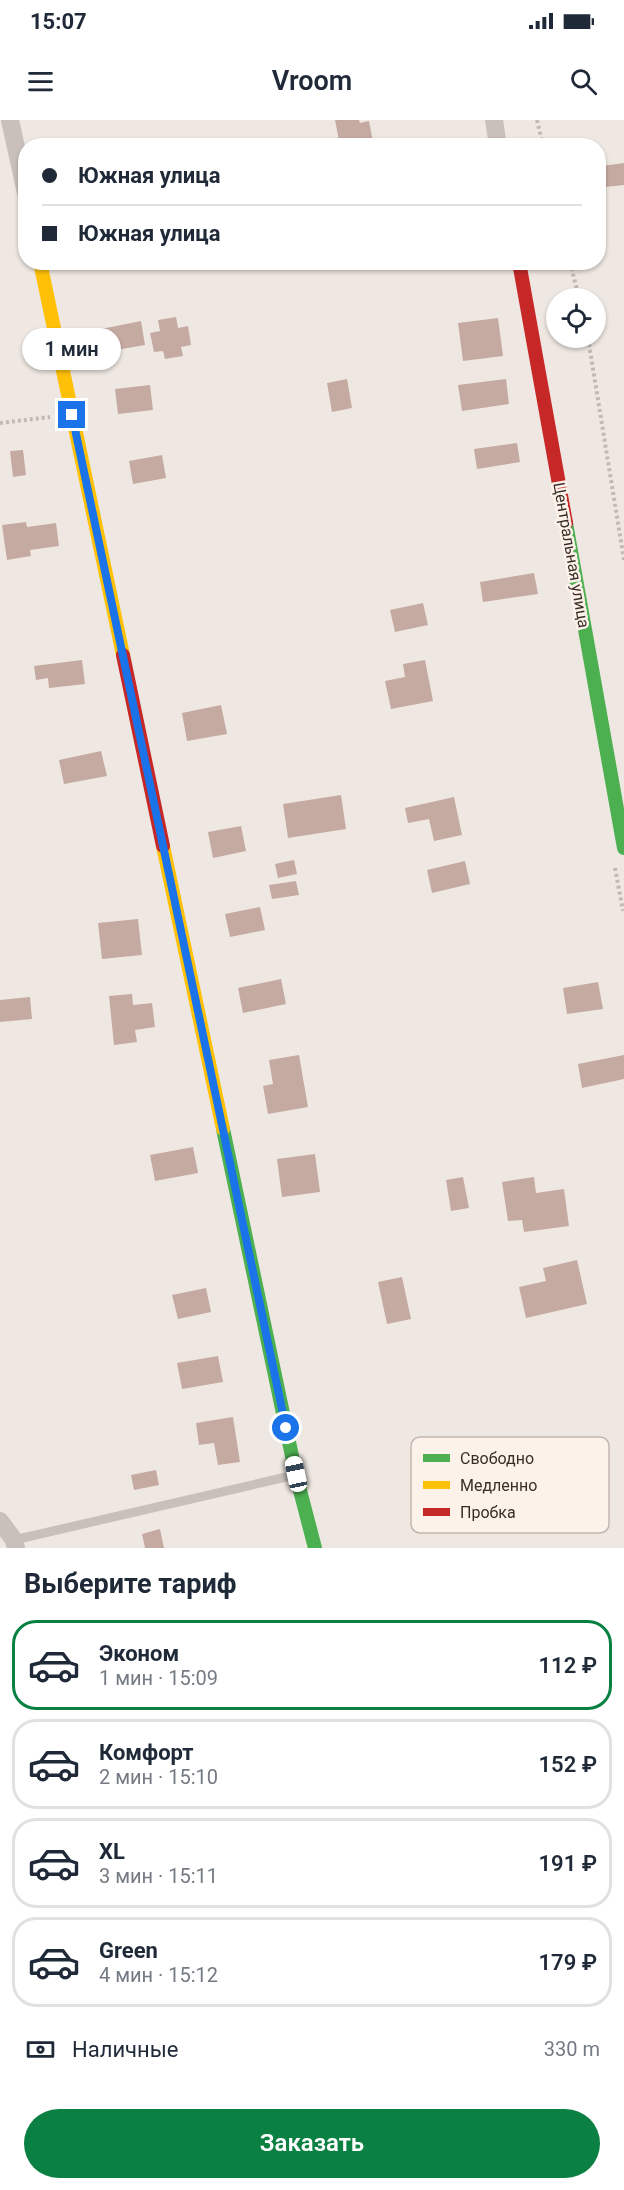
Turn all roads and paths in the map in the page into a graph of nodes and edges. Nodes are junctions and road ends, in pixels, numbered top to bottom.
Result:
1 (10, 120) edge
2 (494, 120) edge
3 (537, 120) edge
4 (497, 138) edge
5 (541, 138) edge
6 (18, 156) edge
7 (42, 270) edge
8 (520, 270) edge
9 (572, 270) edge
10 (576, 288) edge
11 (590, 348) edge
12 (72, 415) junction
13 (0, 423) edge
14 (624, 560) edge
15 (624, 848) edge
16 (614, 860) dead end
17 (623, 911) edge
18 (296, 1474) junction
19 (0, 1521) edge
20 (16, 1544) edge
21 (315, 1548) edge

1 - 6 street
2 - 4 street
3 - 5 path
7 - 12 street
8 - 15 street, Центральная улица
9 - 10 path
11 - 14 path
12 - 13 path
12 - 18 street
16 - 17 path
18 - 20 lane
18 - 21 street
19 - 20 street

